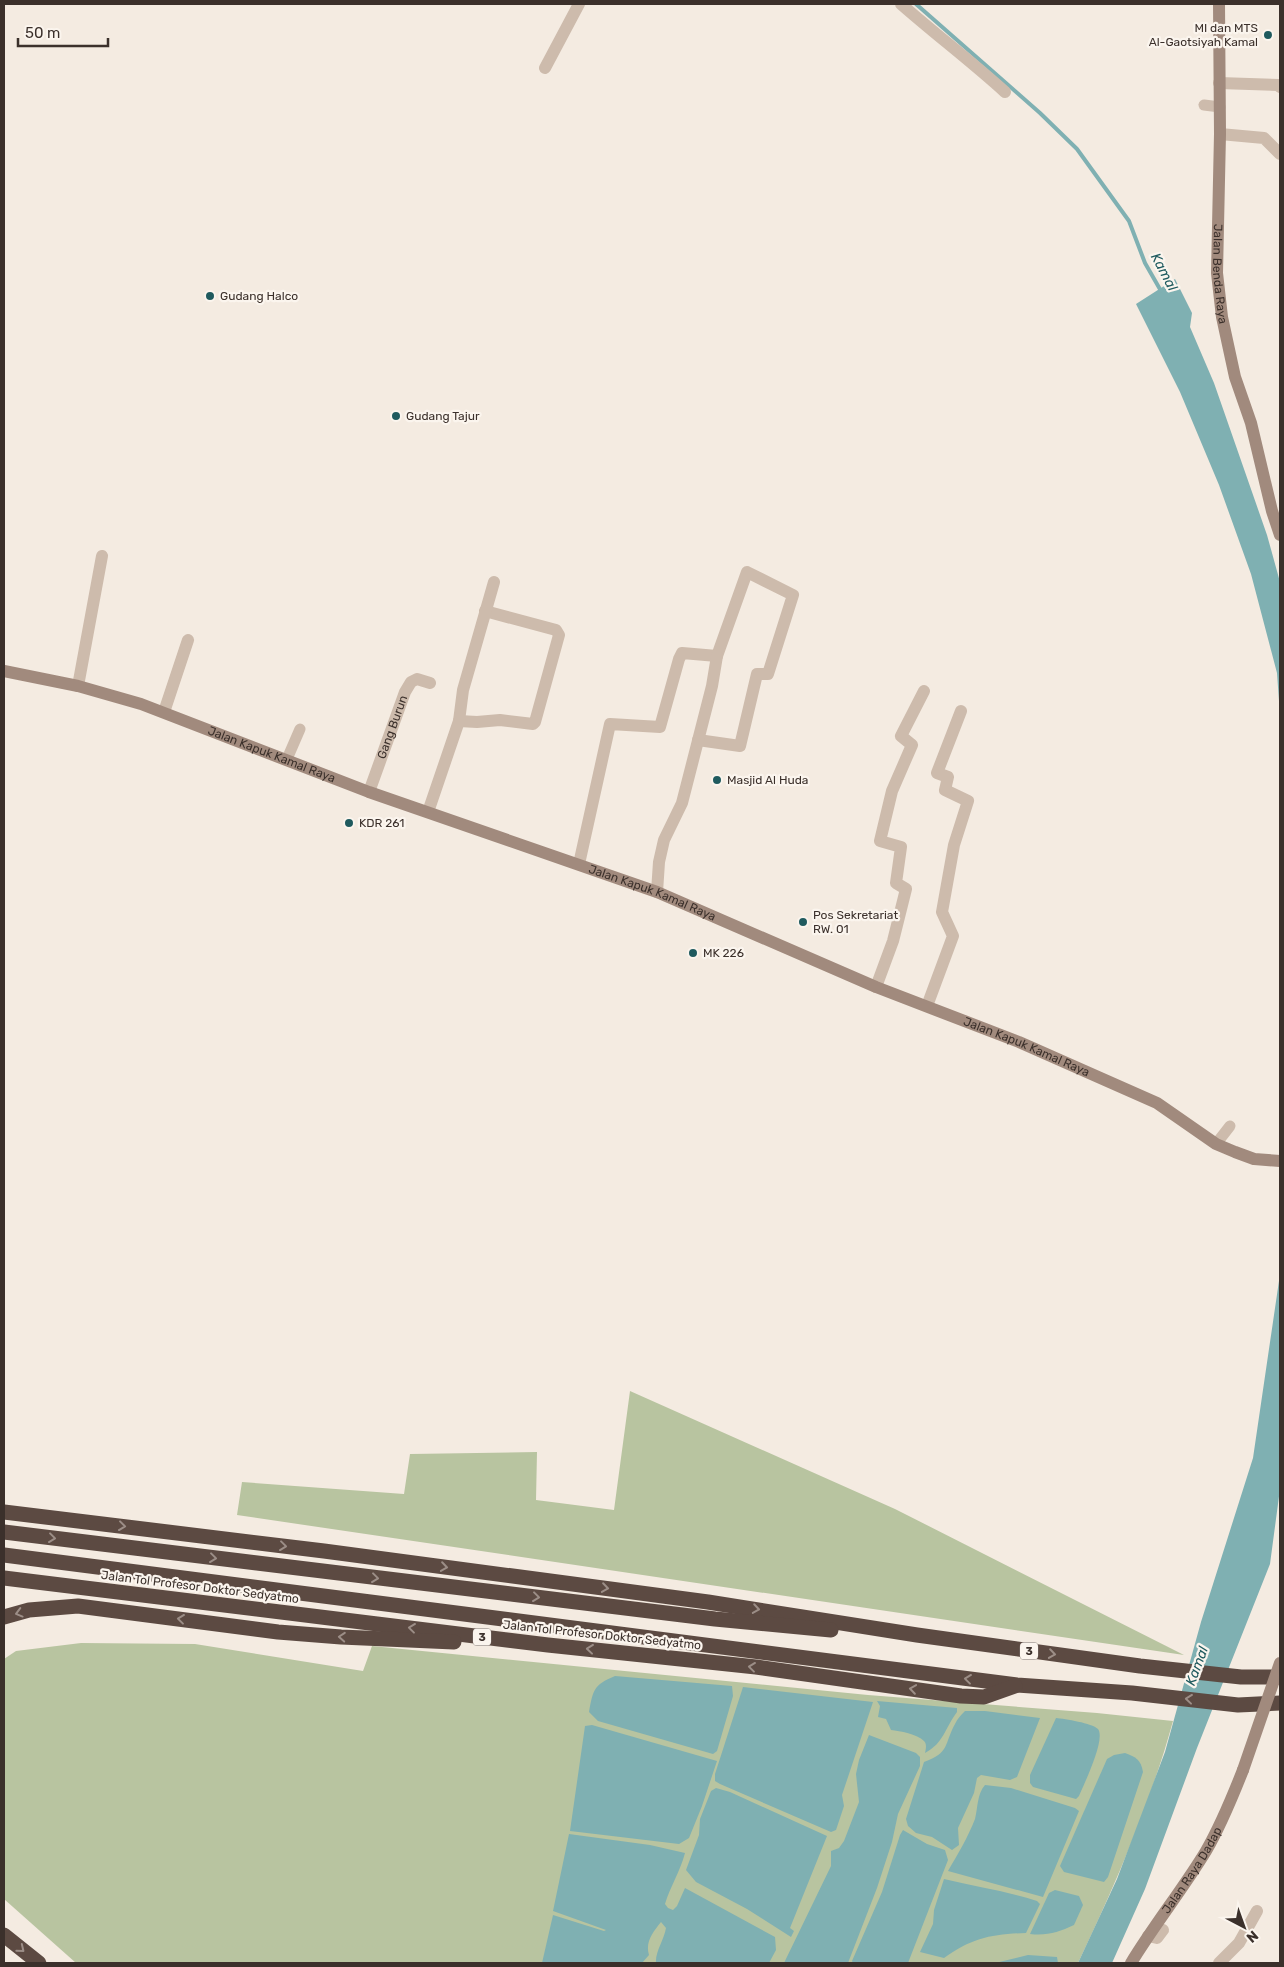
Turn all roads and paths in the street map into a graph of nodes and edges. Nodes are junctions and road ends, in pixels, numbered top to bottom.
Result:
1 (579, 4) edge
2 (901, 4) edge
3 (1219, 4) edge
4 (545, 68) dead end
5 (1219, 83) junction
6 (1280, 87) edge
7 (1005, 92) dead end
8 (1220, 134) junction
9 (1280, 154) edge
10 (1280, 535) edge
11 (102, 556) dead end
12 (494, 582) dead end
13 (485, 612) junction
14 (188, 640) dead end
15 (717, 656) junction
16 (4, 671) edge
17 (430, 683) dead end
18 (78, 686) junction
19 (924, 691) dead end
20 (961, 711) dead end
21 (164, 712) junction
22 (459, 721) junction
23 (300, 729) dead end
24 (698, 740) junction
25 (287, 759) junction
26 (370, 792) junction
27 (428, 812) junction
28 (579, 864) junction
29 (657, 892) junction
30 (876, 987) junction
31 (927, 1006) junction
32 (1230, 1126) dead end
33 (1216, 1144) junction
34 (1280, 1161) edge
35 (4, 1512) edge
36 (4, 1532) edge
37 (4, 1555) edge
38 (4, 1578) edge
39 (4, 1617) edge
40 (917, 1635) junction
41 (548, 1645) junction
42 (1280, 1662) edge
43 (1280, 1677) edge
44 (1017, 1685) junction
45 (1280, 1703) edge
46 (1258, 1911) dead end
47 (1164, 1930) dead end
48 (4, 1935) edge
49 (1148, 1936) junction
50 (1227, 1961) edge
51 (38, 1963) edge
52 (1131, 1963) edge

1 - 4 street
2 - 7 street
3 - 5 main road, Jalan Benda Raya
5 - 6 street
5 - 8 main road, Jalan Benda Raya
8 - 9 street
8 - 10 main road, Jalan Benda Raya
11 - 18 street
12 - 13 street
13 - 22 street
13 - 22 street
14 - 21 street
15 - 24 street
15 - 24 street
15 - 28 street
16 - 18 main road, Jalan Kapuk Kamal Raya
17 - 26 street, Gang Burun
18 - 21 main road, Jalan Kapuk Kamal Raya
19 - 30 street
20 - 31 street
21 - 25 main road, Jalan Kapuk Kamal Raya
22 - 27 street
23 - 25 street
24 - 29 street
25 - 26 main road, Jalan Kapuk Kamal Raya
26 - 27 main road, Jalan Kapuk Kamal Raya
27 - 28 main road, Jalan Kapuk Kamal Raya
28 - 29 main road, Jalan Kapuk Kamal Raya
29 - 30 main road, Jalan Kapuk Kamal Raya
30 - 31 main road, Jalan Kapuk Kamal Raya
31 - 33 main road, Jalan Kapuk Kamal Raya
32 - 33 street
33 - 34 main road, Jalan Kapuk Kamal Raya
35 -> 40 highway, 3
36 -> 40 highway, 3
44 -> 37 highway, Jalan Tol Profesor Doktor Sedyatmo / 3
41 -> 38 highway, Jalan Tol Profesor Doktor Sedyatmo / 3
41 -> 39 highway
40 -> 43 highway, 3
44 -> 41 highway, Jalan Tol Profesor Doktor Sedyatmo / 3
42 - 49 main road, Jalan Raya Dadap, bridge
45 -> 44 highway, Jalan Tol Profesor Doktor Sedyatmo / 3
46 - 50 street
47 - 49 street
48 -> 51 highway
49 - 52 main road, Jalan Raya Dadap

